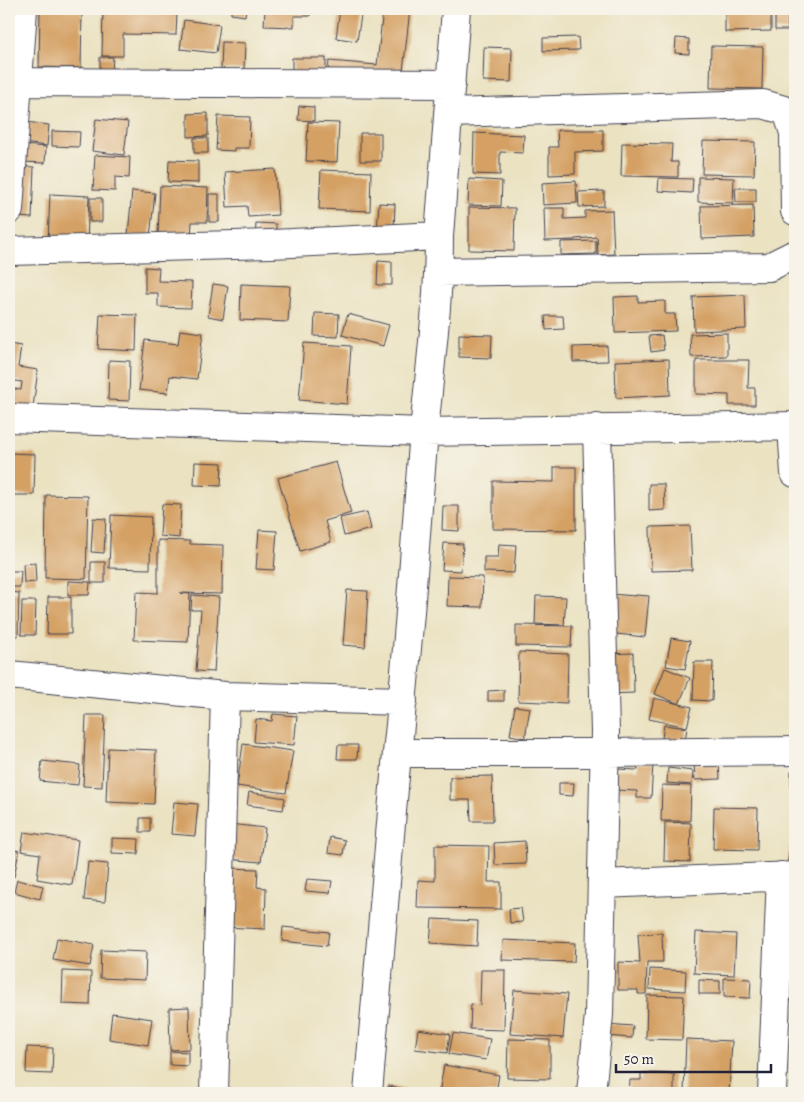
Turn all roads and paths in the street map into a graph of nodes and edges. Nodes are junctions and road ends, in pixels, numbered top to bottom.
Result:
1 (23, 9) edge
2 (456, 9) edge
3 (18, 82) junction
4 (451, 84) junction
5 (448, 114) junction
6 (9, 210) edge
7 (795, 212) edge
8 (439, 236) junction
9 (9, 251) edge
10 (794, 255) edge
11 (439, 272) junction
12 (9, 418) edge
13 (793, 426) edge
14 (597, 428) junction
15 (424, 432) junction
16 (795, 473) edge
17 (9, 675) edge
18 (225, 696) junction
19 (403, 702) junction
20 (795, 751) edge
21 (397, 753) junction
22 (605, 753) junction
23 (788, 876) edge
24 (602, 884) junction
25 (785, 1027) edge
26 (214, 1093) edge
27 (368, 1093) edge
28 (591, 1093) edge
29 (772, 1093) edge

1 - 3 street
2 - 4 street
3 - 4 street
3 - 6 street
4 - 5 street
5 - 7 street
5 - 8 street
8 - 9 street
8 - 11 street
10 - 11 street
11 - 15 street
12 - 15 street
13 - 14 street
13 - 16 street
14 - 15 street
14 - 22 street
15 - 19 street
17 - 18 street
18 - 19 street
18 - 26 street
19 - 21 street
20 - 22 street
21 - 22 street
21 - 27 street
22 - 24 street
23 - 24 street
23 - 25 street
24 - 28 street
25 - 29 street

